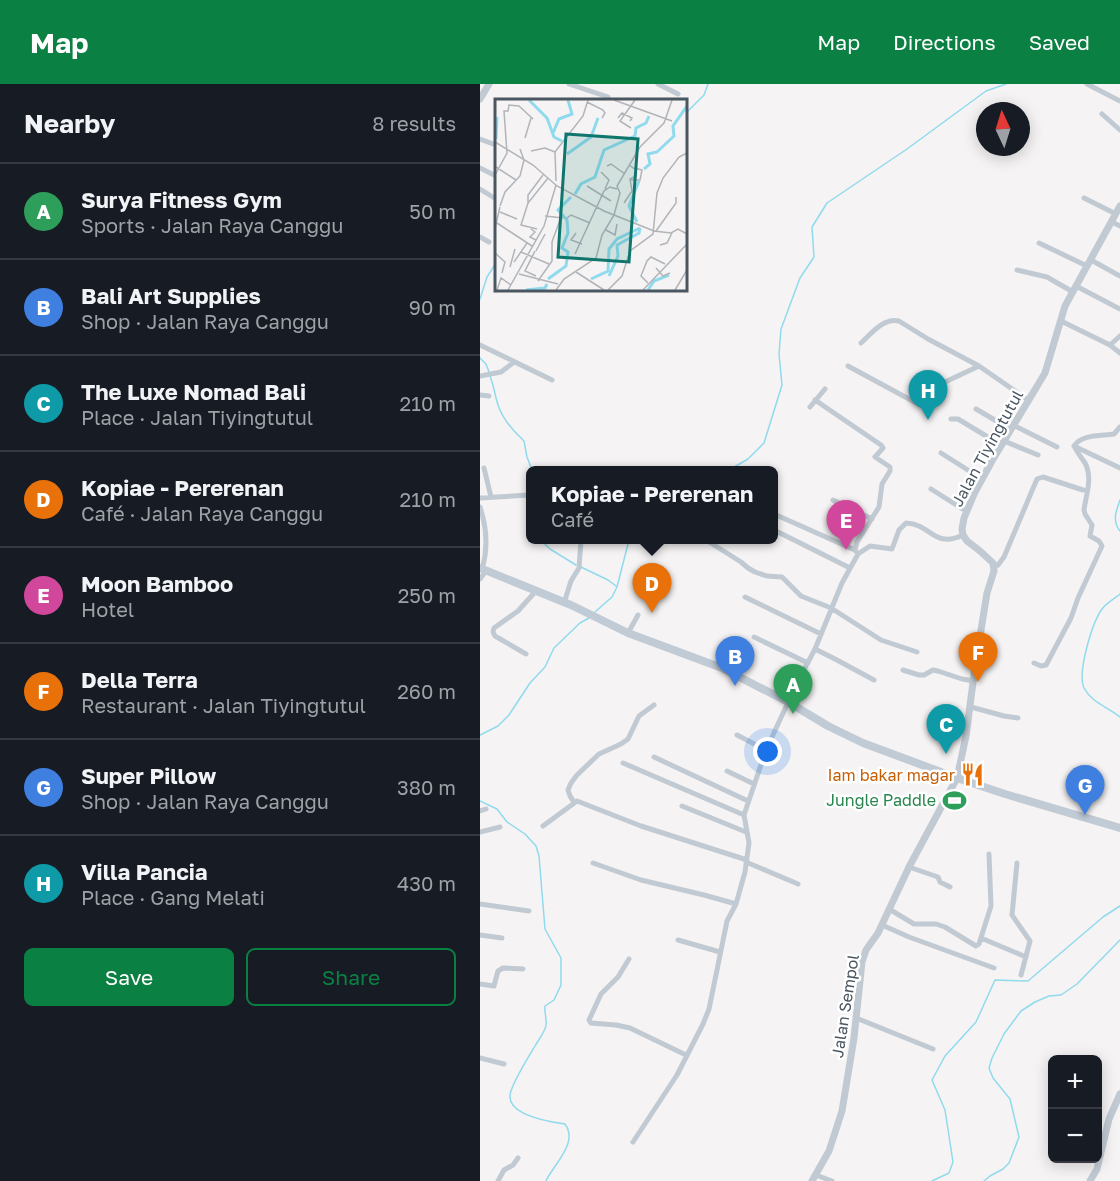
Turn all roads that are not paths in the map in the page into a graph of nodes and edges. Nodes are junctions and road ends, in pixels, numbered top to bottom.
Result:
1 (487, 84) edge
2 (569, 84) edge
3 (658, 84) edge
4 (1087, 84) edge
5 (678, 94) dead end
6 (608, 97) dead end
7 (480, 99) edge
8 (1120, 101) edge
9 (1102, 114) dead end
10 (1120, 130) edge
11 (480, 139) edge
12 (495, 146) edge
13 (480, 168) edge
14 (495, 176) edge
15 (480, 189) edge
16 (495, 198) edge
17 (1084, 198) dead end
18 (1120, 206) edge
19 (1116, 214) junction
20 (1112, 222) junction
21 (1120, 226) edge
22 (480, 237) edge
23 (489, 242) dead end
24 (1039, 243) dead end
25 (1089, 263) junction
26 (1017, 270) dead end
27 (1120, 276) edge
28 (1075, 289) junction
29 (1120, 309) edge
30 (1061, 321) junction
31 (1120, 336) edge
32 (861, 343) dead end
33 (480, 345) edge
34 (1110, 345) junction
35 (1120, 353) edge
36 (514, 362) junction
37 (848, 366) dead end
38 (979, 366) junction
39 (480, 375) edge
40 (552, 380) dead end
41 (825, 389) dead end
42 (480, 395) edge
43 (489, 396) dead end
44 (815, 400) junction
45 (1028, 400) junction
46 (810, 406) dead end
47 (976, 409) dead end
48 (951, 418) dead end
49 (1012, 427) junction
50 (1120, 427) edge
51 (1118, 435) edge
52 (1003, 443) junction
53 (1074, 446) junction
54 (1057, 447) dead end
55 (941, 453) dead end
56 (1038, 455) dead end
57 (484, 468) dead end
58 (1120, 468) edge
59 (982, 479) junction
60 (931, 489) dead end
61 (1083, 490) dead end
62 (526, 495) edge
63 (491, 497) junction
64 (480, 498) edge
65 (833, 500) dead end
66 (480, 507) edge
67 (966, 511) junction
68 (778, 516) edge
69 (872, 519) junction
70 (778, 532) edge
71 (963, 535) junction
72 (581, 544) edge
73 (712, 544) edge
74 (857, 552) junction
75 (994, 567) junction
76 (850, 568) junction
77 (482, 569) edge
78 (480, 579) edge
79 (535, 592) junction
80 (745, 597) dead end
81 (564, 603) junction
82 (831, 608) junction
83 (638, 615) dead end
84 (628, 633) junction
85 (821, 634) junction
86 (754, 637) dead end
87 (815, 650) junction
88 (917, 652) dead end
89 (526, 654) dead end
90 (808, 663) junction
91 (1034, 663) dead end
92 (903, 670) dead end
93 (874, 680) dead end
94 (974, 681) junction
95 (788, 702) junction
96 (654, 705) dead end
97 (971, 707) junction
98 (1018, 718) dead end
99 (737, 735) dead end
100 (766, 750) junction
101 (654, 757) dead end
102 (624, 763) dead end
103 (727, 771) dead end
104 (957, 778) junction
105 (754, 784) junction
106 (748, 801) junction
107 (574, 802) junction
108 (682, 806) dead end
109 (744, 815) junction
110 (543, 826) dead end
111 (500, 827) dead end
112 (1120, 828) edge
113 (480, 832) edge
114 (746, 832) junction
115 (989, 854) dead end
116 (747, 861) junction
117 (593, 863) dead end
118 (1017, 863) dead end
119 (909, 867) junction
120 (798, 884) dead end
121 (950, 887) dead end
122 (480, 904) edge
123 (736, 904) junction
124 (889, 909) junction
125 (529, 911) dead end
126 (882, 925) junction
127 (480, 935) edge
128 (502, 938) dead end
129 (981, 939) junction
130 (678, 940) dead end
131 (720, 952) junction
132 (1026, 957) junction
133 (629, 959) dead end
134 (994, 968) dead end
135 (523, 969) dead end
136 (1021, 975) dead end
137 (480, 984) edge
138 (856, 1018) junction
139 (933, 1048) dead end
140 (686, 1055) junction
141 (480, 1058) edge
142 (504, 1064) dead end
143 (1120, 1094) edge
144 (633, 1142) dead end
145 (518, 1158) dead end
146 (814, 1178) edge
147 (498, 1181) edge
148 (832, 1181) edge
149 (1090, 1181) edge

1 - 7 street
2 - 6 street
3 - 5 street
4 - 8 street
9 - 10 street
11 - 12 street
13 - 14 street
15 - 16 street
17 - 19 street
18 - 19 street, Jalan Tiyingtutul
19 - 20 street, Jalan Tiyingtutul
20 - 21 street
20 - 25 street, Jalan Tiyingtutul
22 - 23 street
24 - 25 street
25 - 27 street
25 - 28 street, Jalan Tiyingtutul
26 - 28 street
28 - 29 street
28 - 30 street, Jalan Tiyingtutul
30 - 34 street
30 - 45 street, Jalan Tiyingtutul
31 - 34 street
32 - 38 street
33 - 36 street
34 - 35 street
36 - 39 street
36 - 40 street
37 - 38 street
38 - 45 street
41 - 44 street
42 - 43 street
44 - 46 street
44 - 69 street
45 - 49 street, Jalan Tiyingtutul
47 - 49 street
48 - 52 street
49 - 52 street, Jalan Tiyingtutul
49 - 54 street
50 - 51 street
51 - 53 street
52 - 56 street
52 - 59 street, Jalan Tiyingtutul
53 - 58 street
53 - 91 street
55 - 59 street
57 - 63 street
59 - 67 street, Jalan Tiyingtutul
60 - 67 street
61 - 75 street
62 - 63 street
63 - 64 street
65 - 69 street
66 - 77 street
67 - 71 street, Jalan Tiyingtutul
68 - 74 street
69 - 74 street
70 - 76 street
71 - 74 street
71 - 75 street
72 - 81 street
73 - 82 street
74 - 76 street
75 - 94 street
76 - 82 street
77 - 78 street
77 - 79 main road
79 - 81 main road
79 - 89 street
80 - 85 street
81 - 84 main road
82 - 85 street
82 - 88 street
83 - 84 street
84 - 95 main road
85 - 87 street
86 - 90 street
87 - 90 street
87 - 93 street
90 - 95 street
92 - 94 street
94 - 97 street
95 - 100 street
95 - 104 main road
96 - 107 street
97 - 98 street
97 - 104 street
99 - 100 street
100 - 105 street
101 - 106 street
102 - 109 street
103 - 105 street
104 - 112 main road
104 - 119 street, Jalan Sempol
105 - 106 street
106 - 109 street
107 - 110 street
107 - 116 street
108 - 114 street
109 - 114 street
111 - 113 street
114 - 116 street
115 - 129 street
116 - 120 street
116 - 123 street
117 - 123 street
118 - 132 street
119 - 121 street
119 - 124 street, Jalan Sempol
122 - 125 street
123 - 131 street
124 - 126 street, Jalan Sempol
124 - 129 street
126 - 134 street
126 - 138 street, Jalan Sempol
127 - 128 street
129 - 132 street
130 - 131 street
131 - 140 street
132 - 136 street
133 - 140 street
135 - 137 street
138 - 139 street
138 - 146 street, Jalan Sempol
140 - 144 street
141 - 142 street
143 - 149 street
145 - 147 street
146 - 148 street

